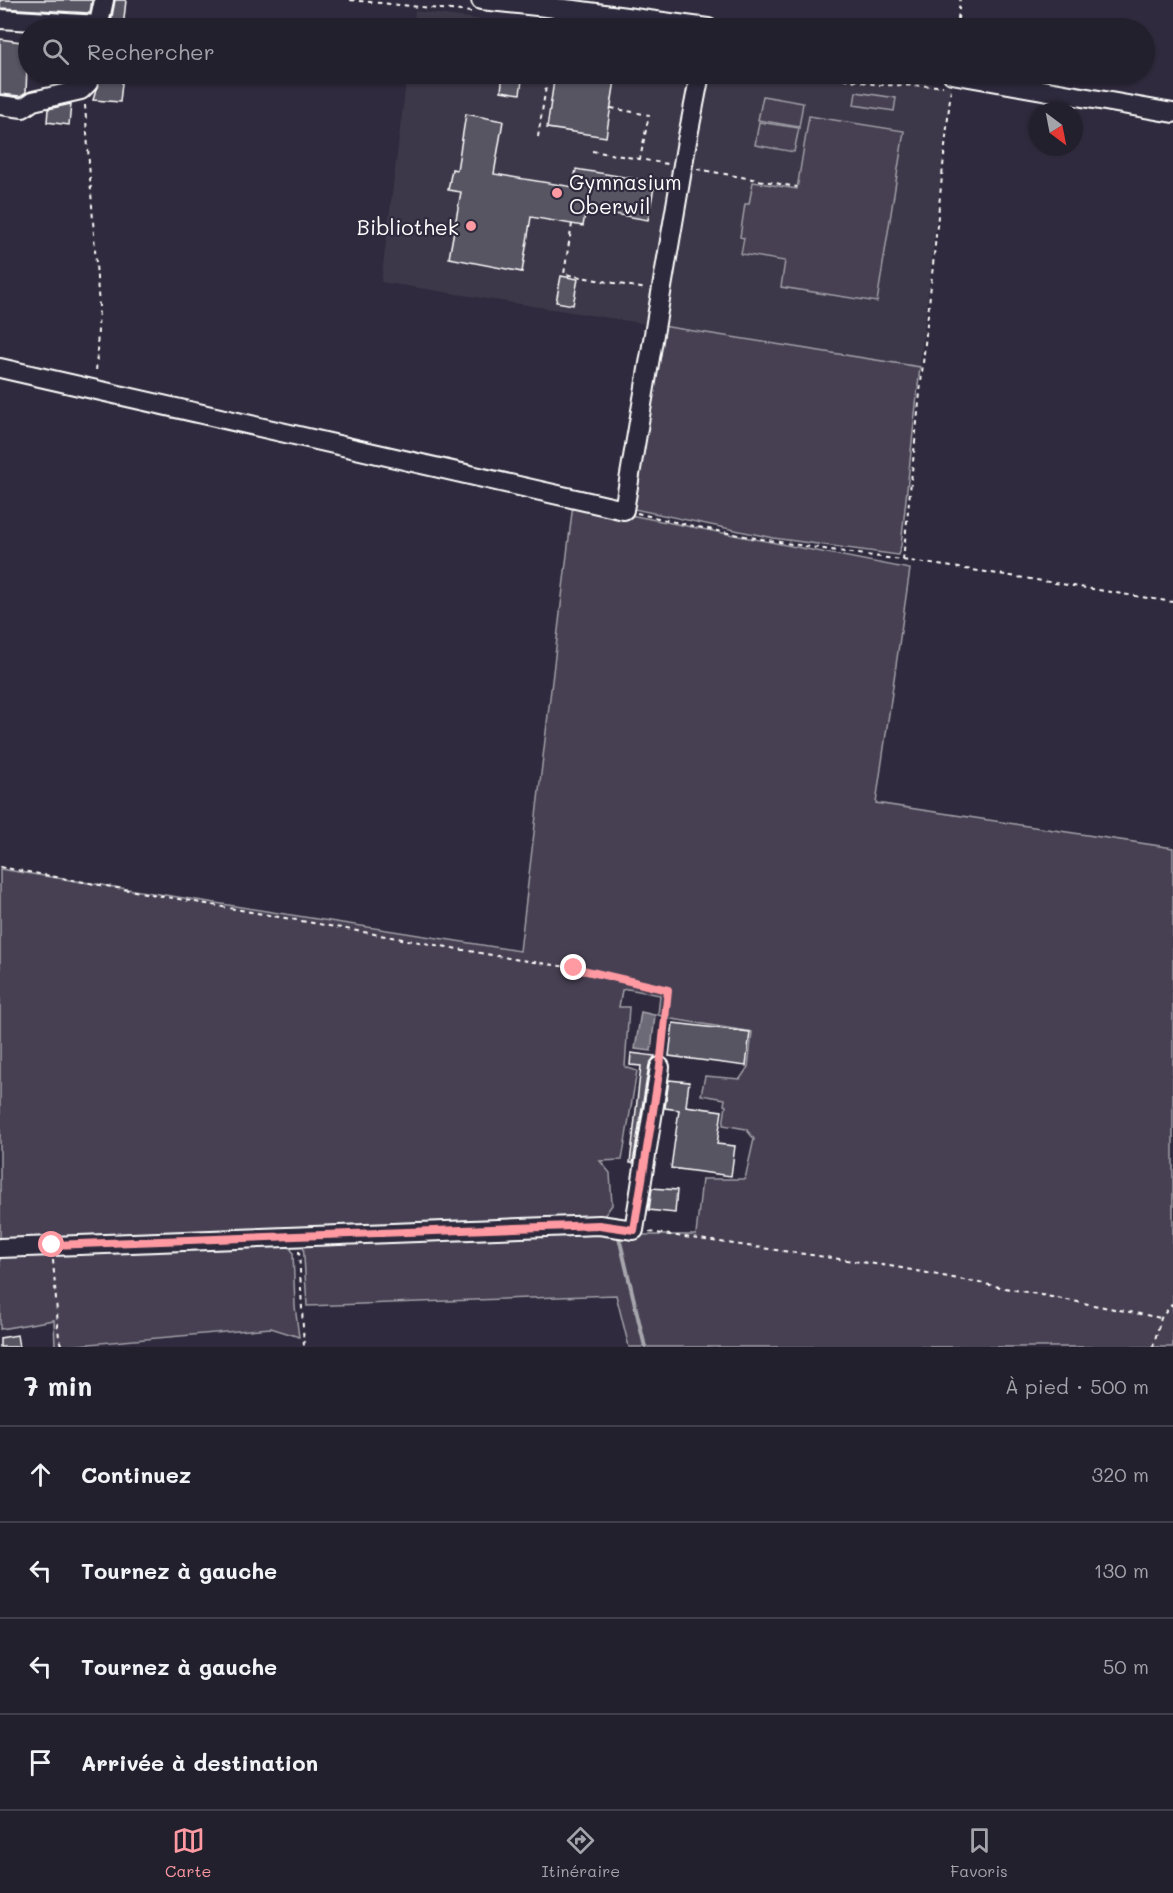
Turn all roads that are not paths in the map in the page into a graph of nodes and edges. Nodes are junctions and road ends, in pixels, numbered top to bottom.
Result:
1 (104, 0) edge
2 (488, 3) edge
3 (101, 18) edge
4 (637, 18) edge
5 (0, 19) edge
6 (18, 20) edge
7 (88, 84) edge
8 (698, 84) edge
9 (1009, 84) edge
10 (0, 105) edge
11 (1173, 113) edge
12 (0, 368) edge
13 (660, 1067) road end
14 (0, 1248) edge

1 - 3 street
2 - 4 street
5 - 6 street
7 - 10 street
8 - 12 street
9 - 11 street
13 - 14 street

